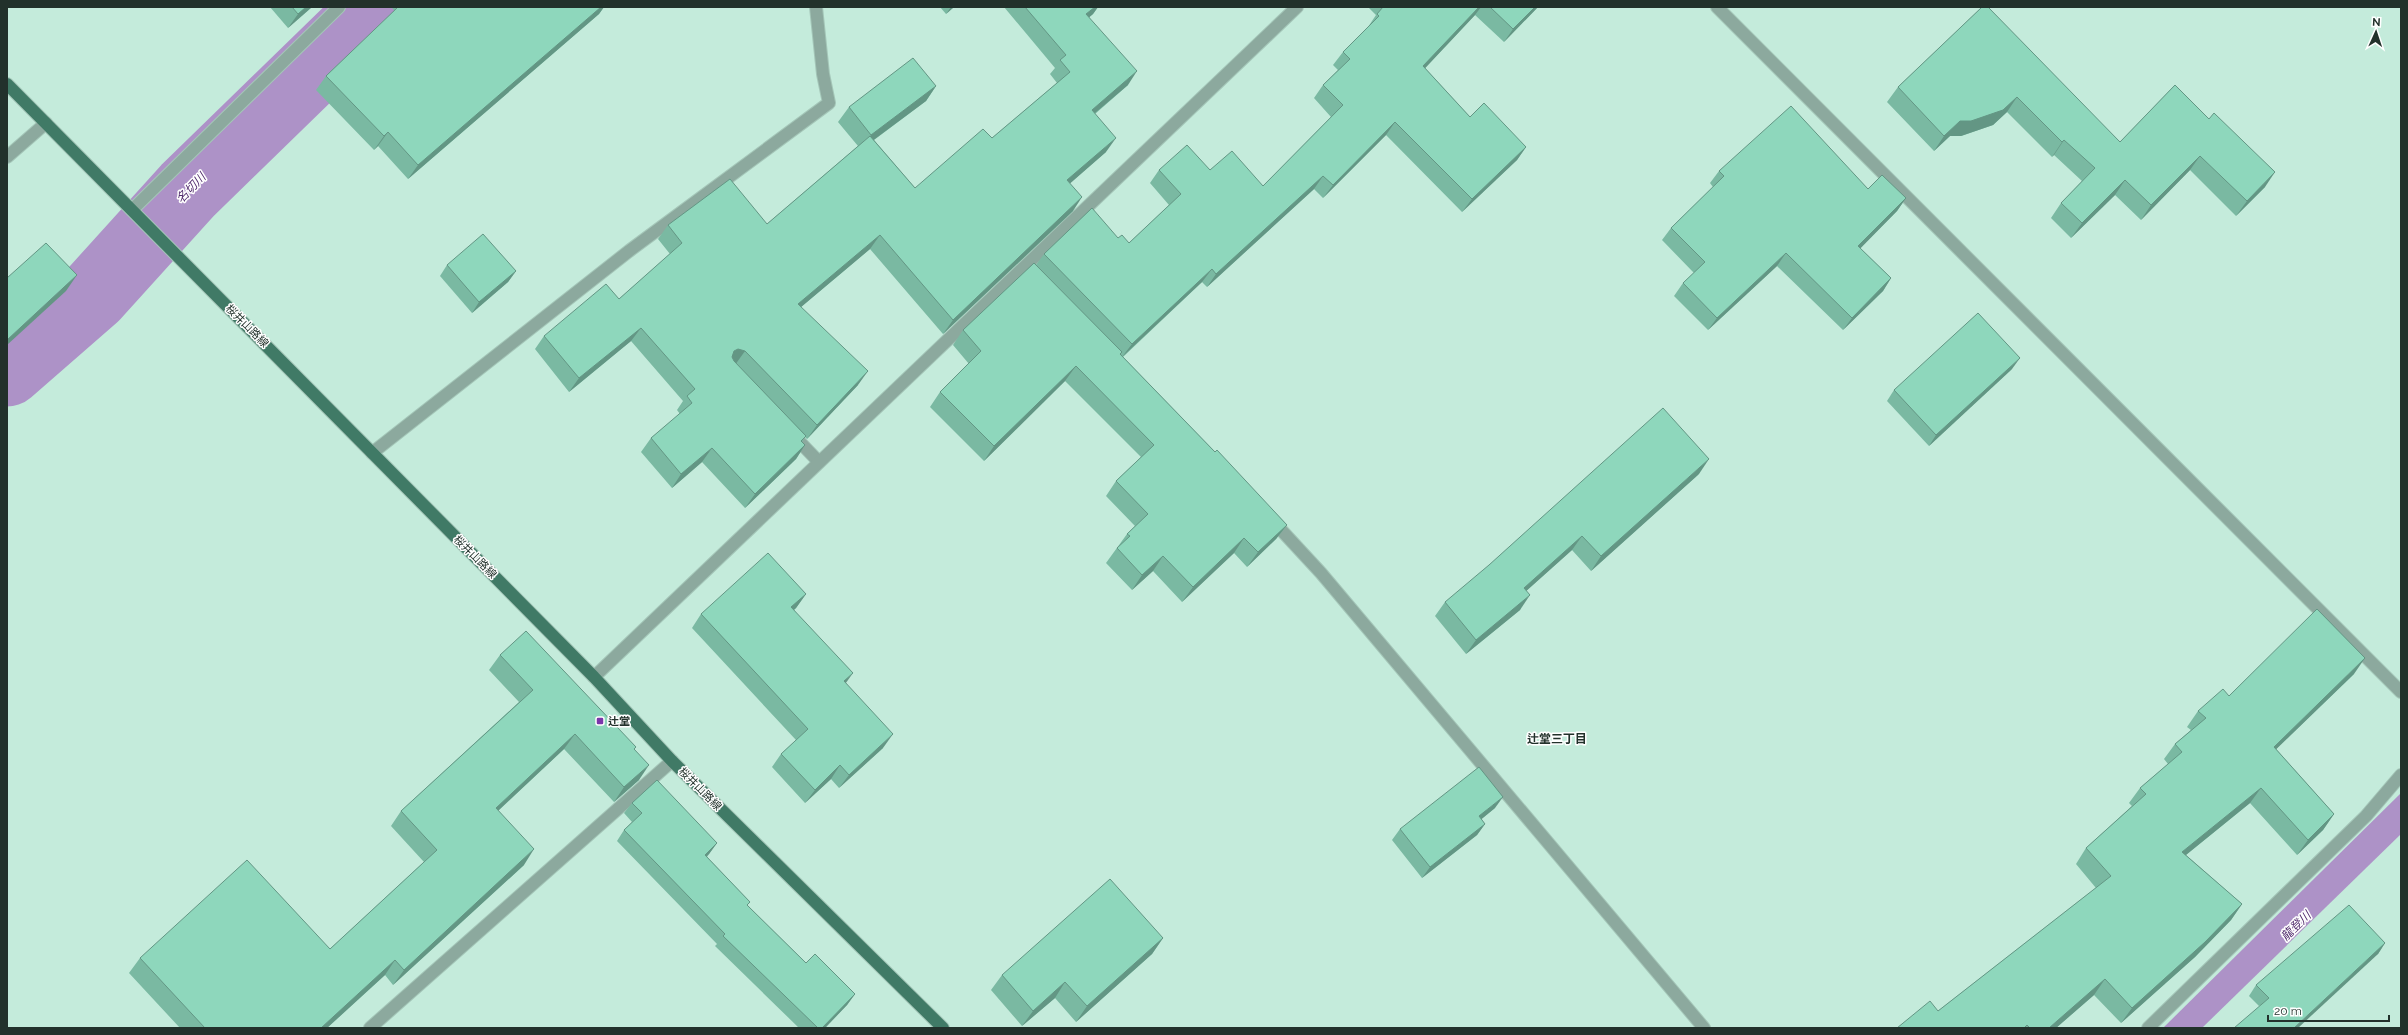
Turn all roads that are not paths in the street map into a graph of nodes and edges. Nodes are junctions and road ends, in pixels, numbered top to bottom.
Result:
1 (339, 7) edge
2 (816, 7) edge
3 (1297, 7) edge
4 (1717, 7) edge
5 (7, 84) edge
6 (46, 123) junction
7 (7, 157) edge
8 (132, 210) junction
9 (1024, 268) junction
10 (1046, 290) edge
11 (782, 424) edge
12 (372, 453) junction
13 (819, 462) junction
14 (1263, 511) edge
15 (594, 677) junction
16 (2401, 692) edge
17 (672, 761) junction
18 (2401, 775) edge
19 (370, 1028) edge
20 (943, 1028) edge
21 (1704, 1028) edge
22 (2148, 1028) edge

1 - 8 street
2 - 12 street
3 - 9 street
4 - 16 street
5 - 6 main road, 桜井山路線
6 - 7 street
6 - 8 main road, 桜井山路線
8 - 12 main road, 桜井山路線
9 - 10 street
9 - 13 street
11 - 13 street
12 - 15 main road, 桜井山路線
13 - 15 street
14 - 21 street
15 - 17 main road, 桜井山路線
17 - 19 street
17 - 20 main road, 桜井山路線
18 - 22 street

